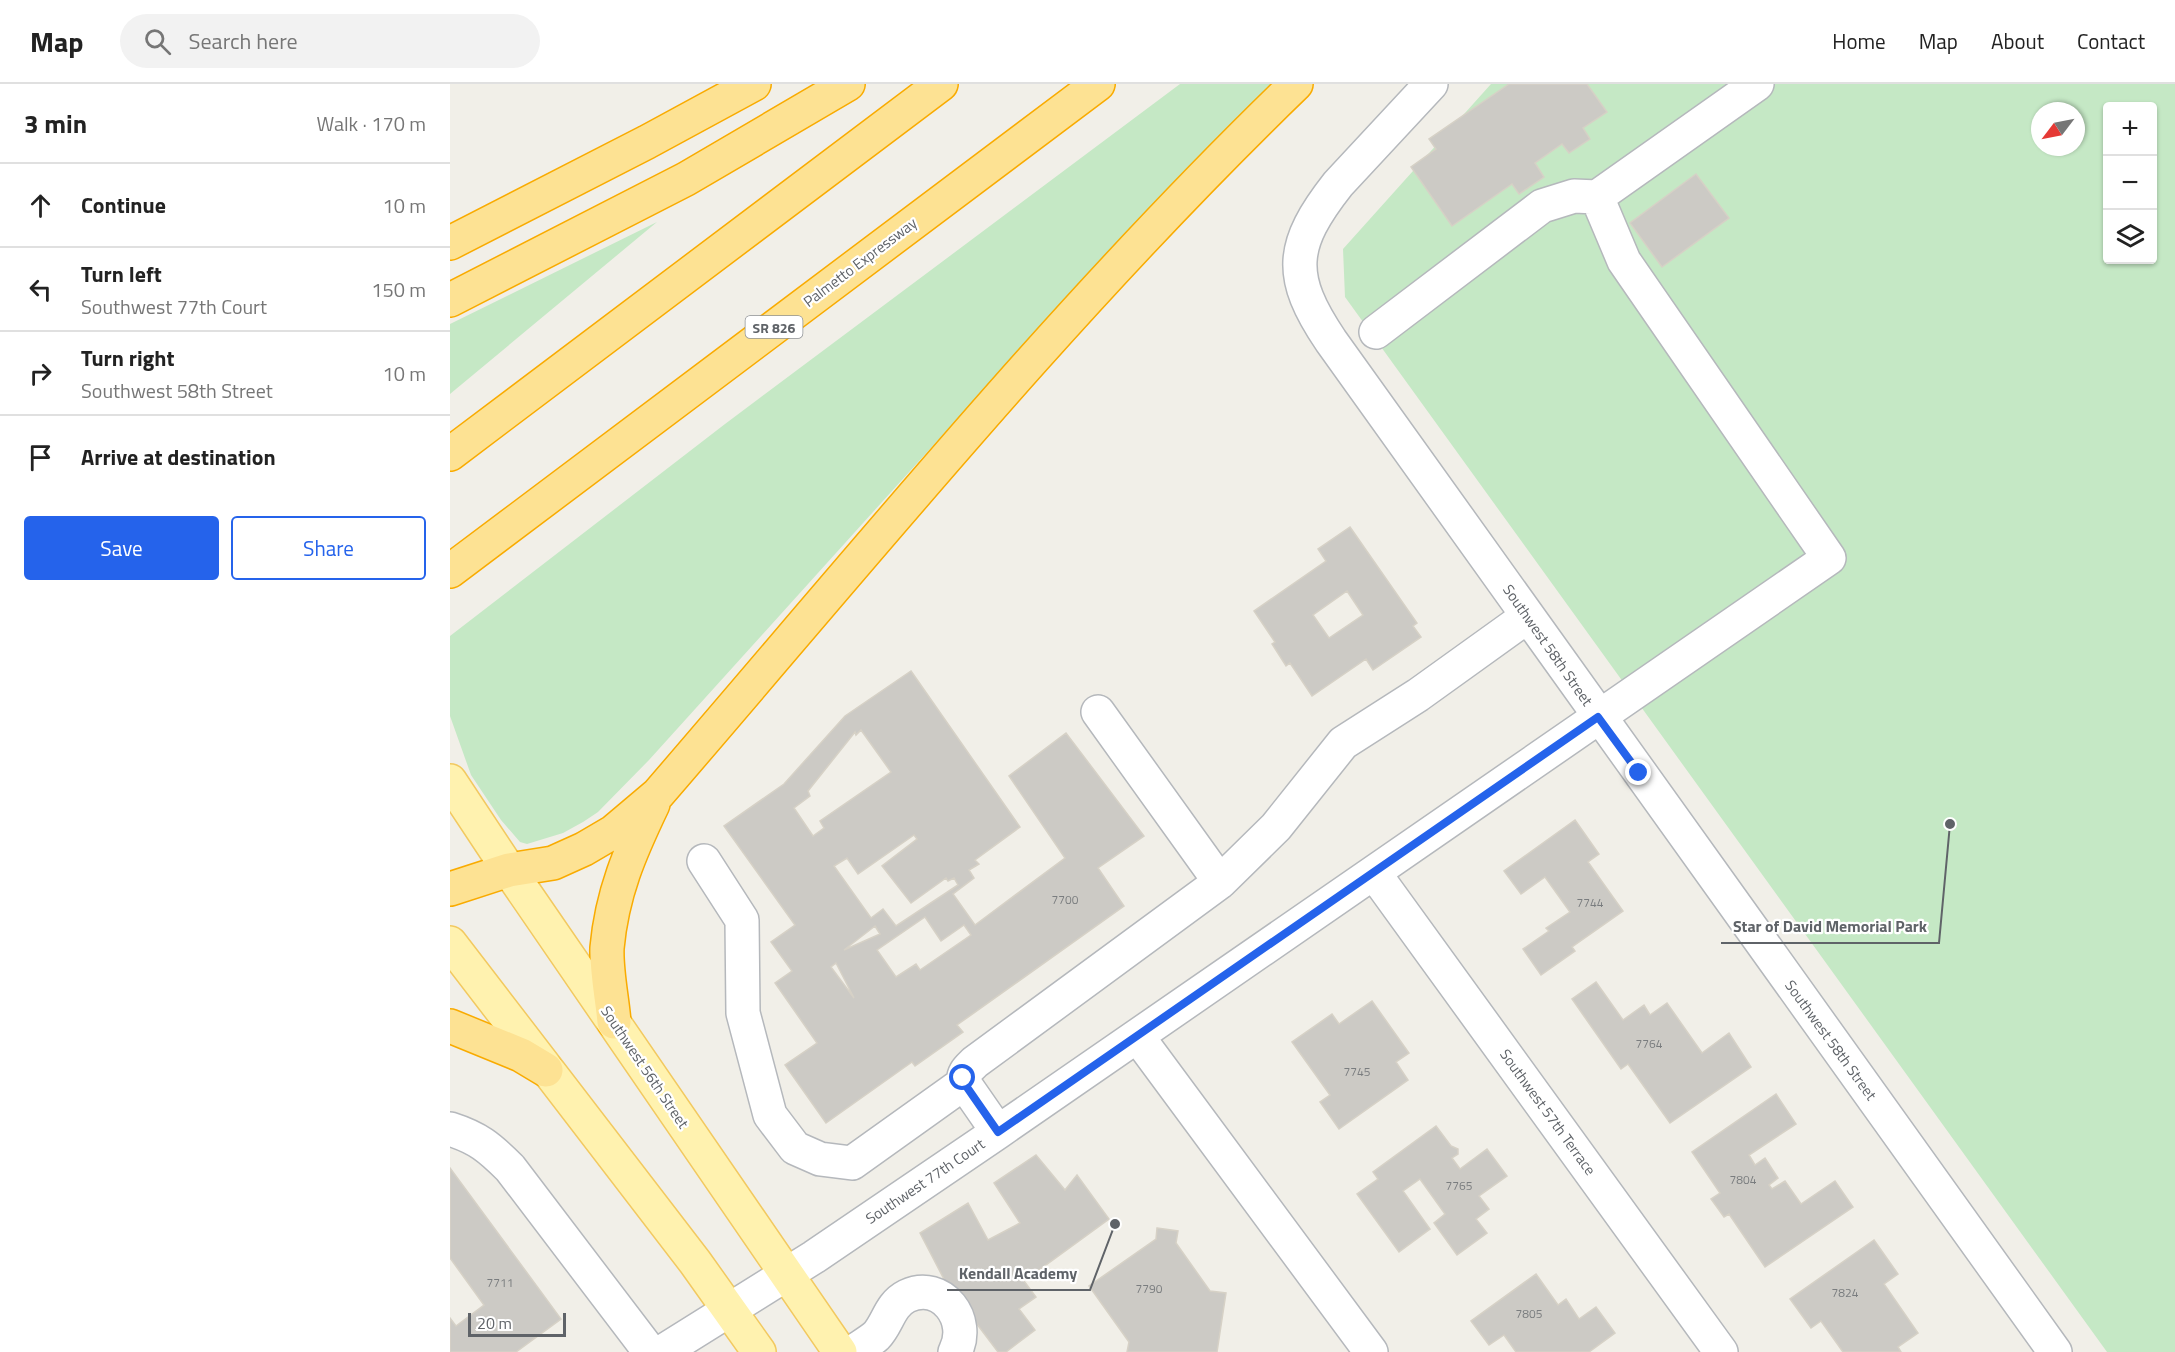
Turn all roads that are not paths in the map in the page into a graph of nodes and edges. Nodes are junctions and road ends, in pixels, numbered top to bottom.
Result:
1 (754, 84) edge
2 (848, 84) edge
3 (941, 84) edge
4 (1098, 84) edge
5 (1296, 84) edge
6 (1431, 84) edge
7 (1757, 84) edge
8 (1597, 197) junction
9 (450, 243) edge
10 (450, 300) edge
11 (1376, 332) dead end
12 (450, 454) edge
13 (450, 571) edge
14 (1528, 616) junction
15 (1098, 711) dead end
16 (1598, 717) junction
17 (450, 781) edge
18 (658, 794) junction
19 (704, 861) dead end
20 (508, 870) junction
21 (1374, 873) junction
22 (1220, 882) junction
23 (450, 889) edge
24 (450, 943) edge
25 (614, 1022) junction
26 (450, 1026) edge
27 (1138, 1037) junction
28 (546, 1070) junction
29 (964, 1083) junction
30 (450, 1129) edge
31 (998, 1132) junction
32 (785, 1275) junction
33 (729, 1309) junction
34 (650, 1352) edge
35 (662, 1352) edge
36 (759, 1352) edge
37 (840, 1352) edge
38 (853, 1352) edge
39 (955, 1352) edge
40 (1371, 1352) edge
41 (1721, 1352) edge
42 (2055, 1352) edge

1 - 9 highway
2 - 10 highway
3 - 12 highway
4 - 13 highway, Palmetto Expressway / SR 826
5 - 18 highway
6 - 14 street, Southwest 58th Street
7 - 8 street
8 - 11 street
8 - 16 street, Southwest 77th Court
14 - 16 street, Southwest 58th Street
14 - 22 street
15 - 22 street
16 - 21 street, Southwest 77th Court
16 - 42 street, Southwest 58th Street
17 - 20 main road, Southwest 56th Street
18 - 20 highway
18 - 25 highway
19 - 29 street
20 - 23 highway
20 - 25 main road, Southwest 56th Street
21 - 27 street, Southwest 77th Court
21 - 41 street, Southwest 57th Terrace
22 - 29 street
24 - 28 main road
25 - 32 main road, Southwest 56th Street
26 - 28 highway
27 - 31 street, Southwest 77th Court
27 - 40 street
28 - 33 main road
29 - 31 street
30 - 34 street
31 - 32 street, Southwest 77th Court
32 - 33 street, Southwest 77th Court
32 - 37 main road, Southwest 56th Street
33 - 35 street, Southwest 77th Court
33 - 36 main road
38 - 39 street

